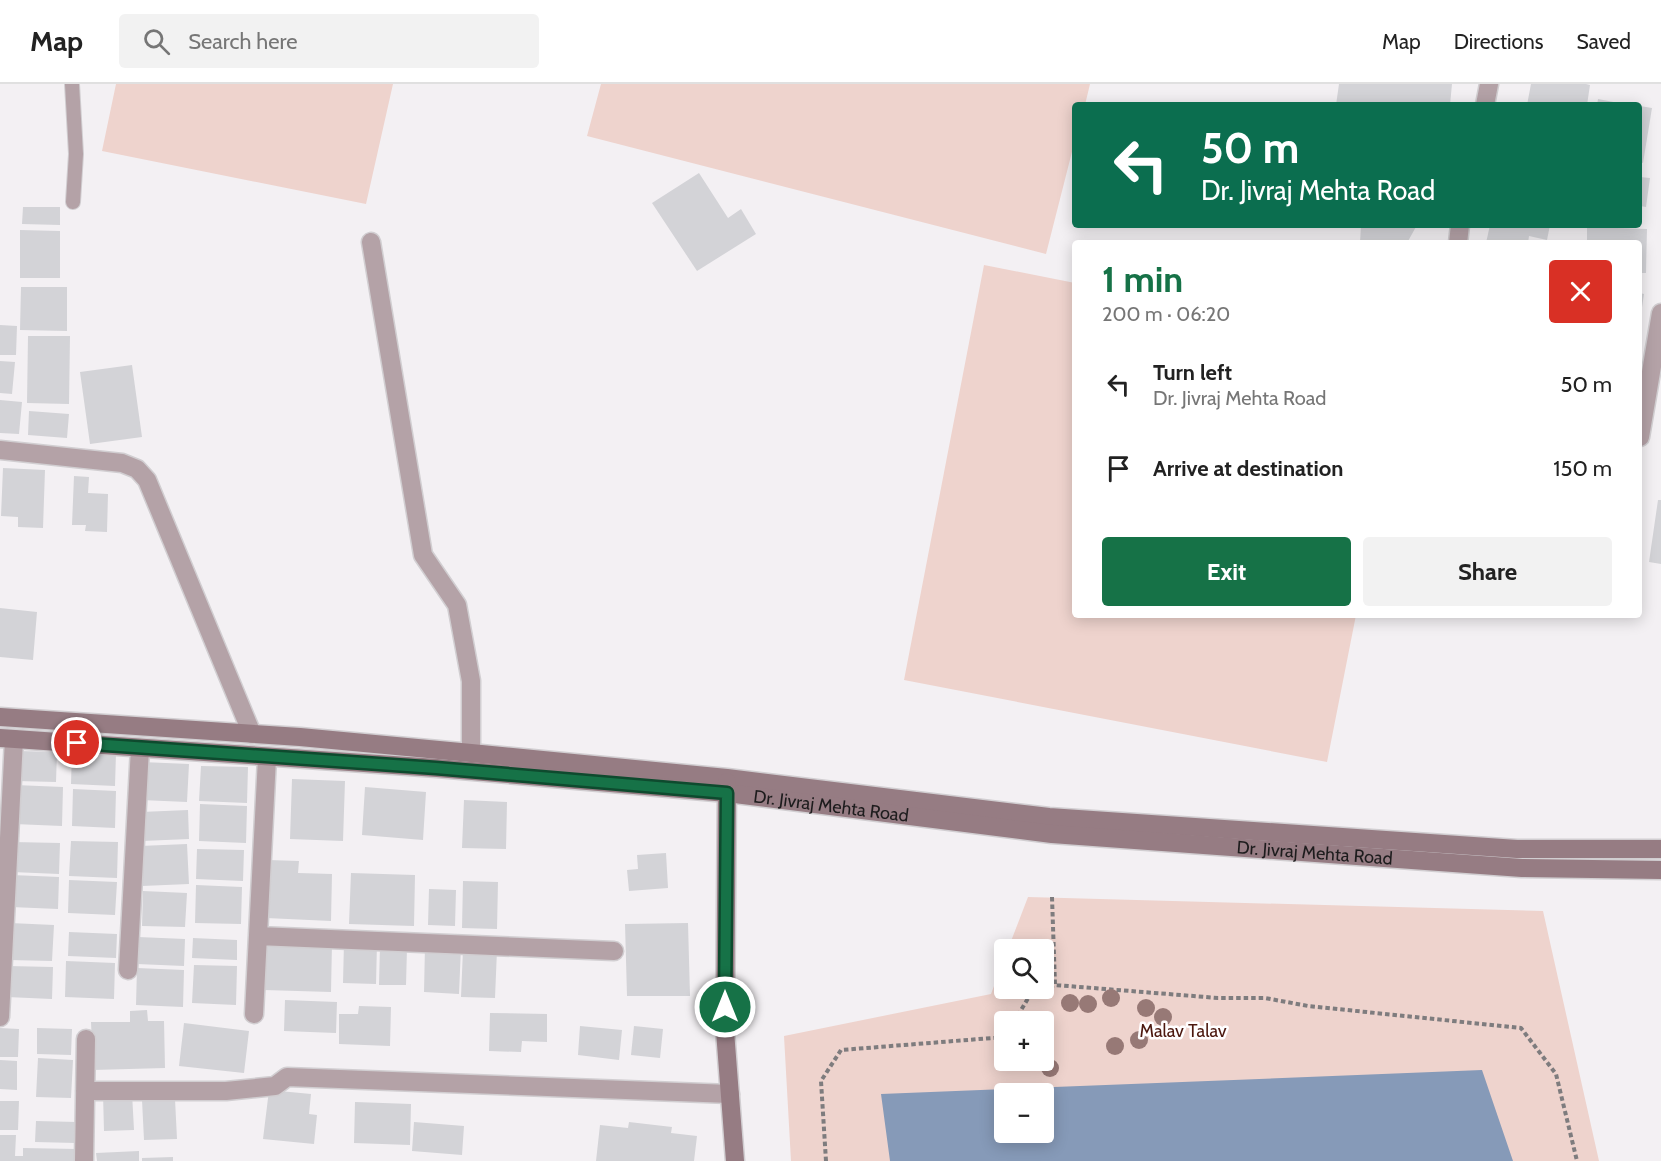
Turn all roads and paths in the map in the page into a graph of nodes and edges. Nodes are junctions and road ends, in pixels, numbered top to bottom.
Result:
1 (72, 84) edge
2 (1490, 84) edge
3 (1486, 102) edge
4 (73, 202) dead end
5 (371, 242) dead end
6 (1661, 313) edge
7 (1642, 416) edge
8 (0, 450) edge
9 (0, 717) edge
10 (252, 734) junction
11 (7, 738) edge
12 (140, 748) junction
13 (471, 753) junction
14 (267, 758) junction
15 (727, 785) junction
16 (1661, 849) edge
17 (1661, 870) edge
18 (1052, 897) dead end
19 (258, 936) junction
20 (1053, 939) edge
21 (614, 951) dead end
22 (128, 970) dead end
23 (1054, 985) edge
24 (254, 1014) dead end
25 (0, 1017) edge
26 (994, 1038) edge
27 (86, 1039) dead end
28 (85, 1091) junction
29 (730, 1094) junction
30 (84, 1161) edge
31 (735, 1161) edge
32 (826, 1161) edge
33 (1577, 1161) edge

1 - 4 lane
2 - 3 street
5 - 13 street
6 - 7 street
8 - 10 street
9 - 10 main road
10 - 13 main road
11 - 12 main road, Dr. Jivraj Mehta Road
11 - 25 street
12 - 14 main road, Dr. Jivraj Mehta Road
12 - 22 street
13 - 15 main road
14 - 15 main road, Dr. Jivraj Mehta Road
14 - 19 street
15 - 16 main road
15 - 17 main road, Dr. Jivraj Mehta Road
15 - 29 main road
18 - 20 path
19 - 21 street
19 - 24 street
23 - 33 path
26 - 32 path
27 - 28 street
28 - 29 street
28 - 30 street
29 - 31 main road

